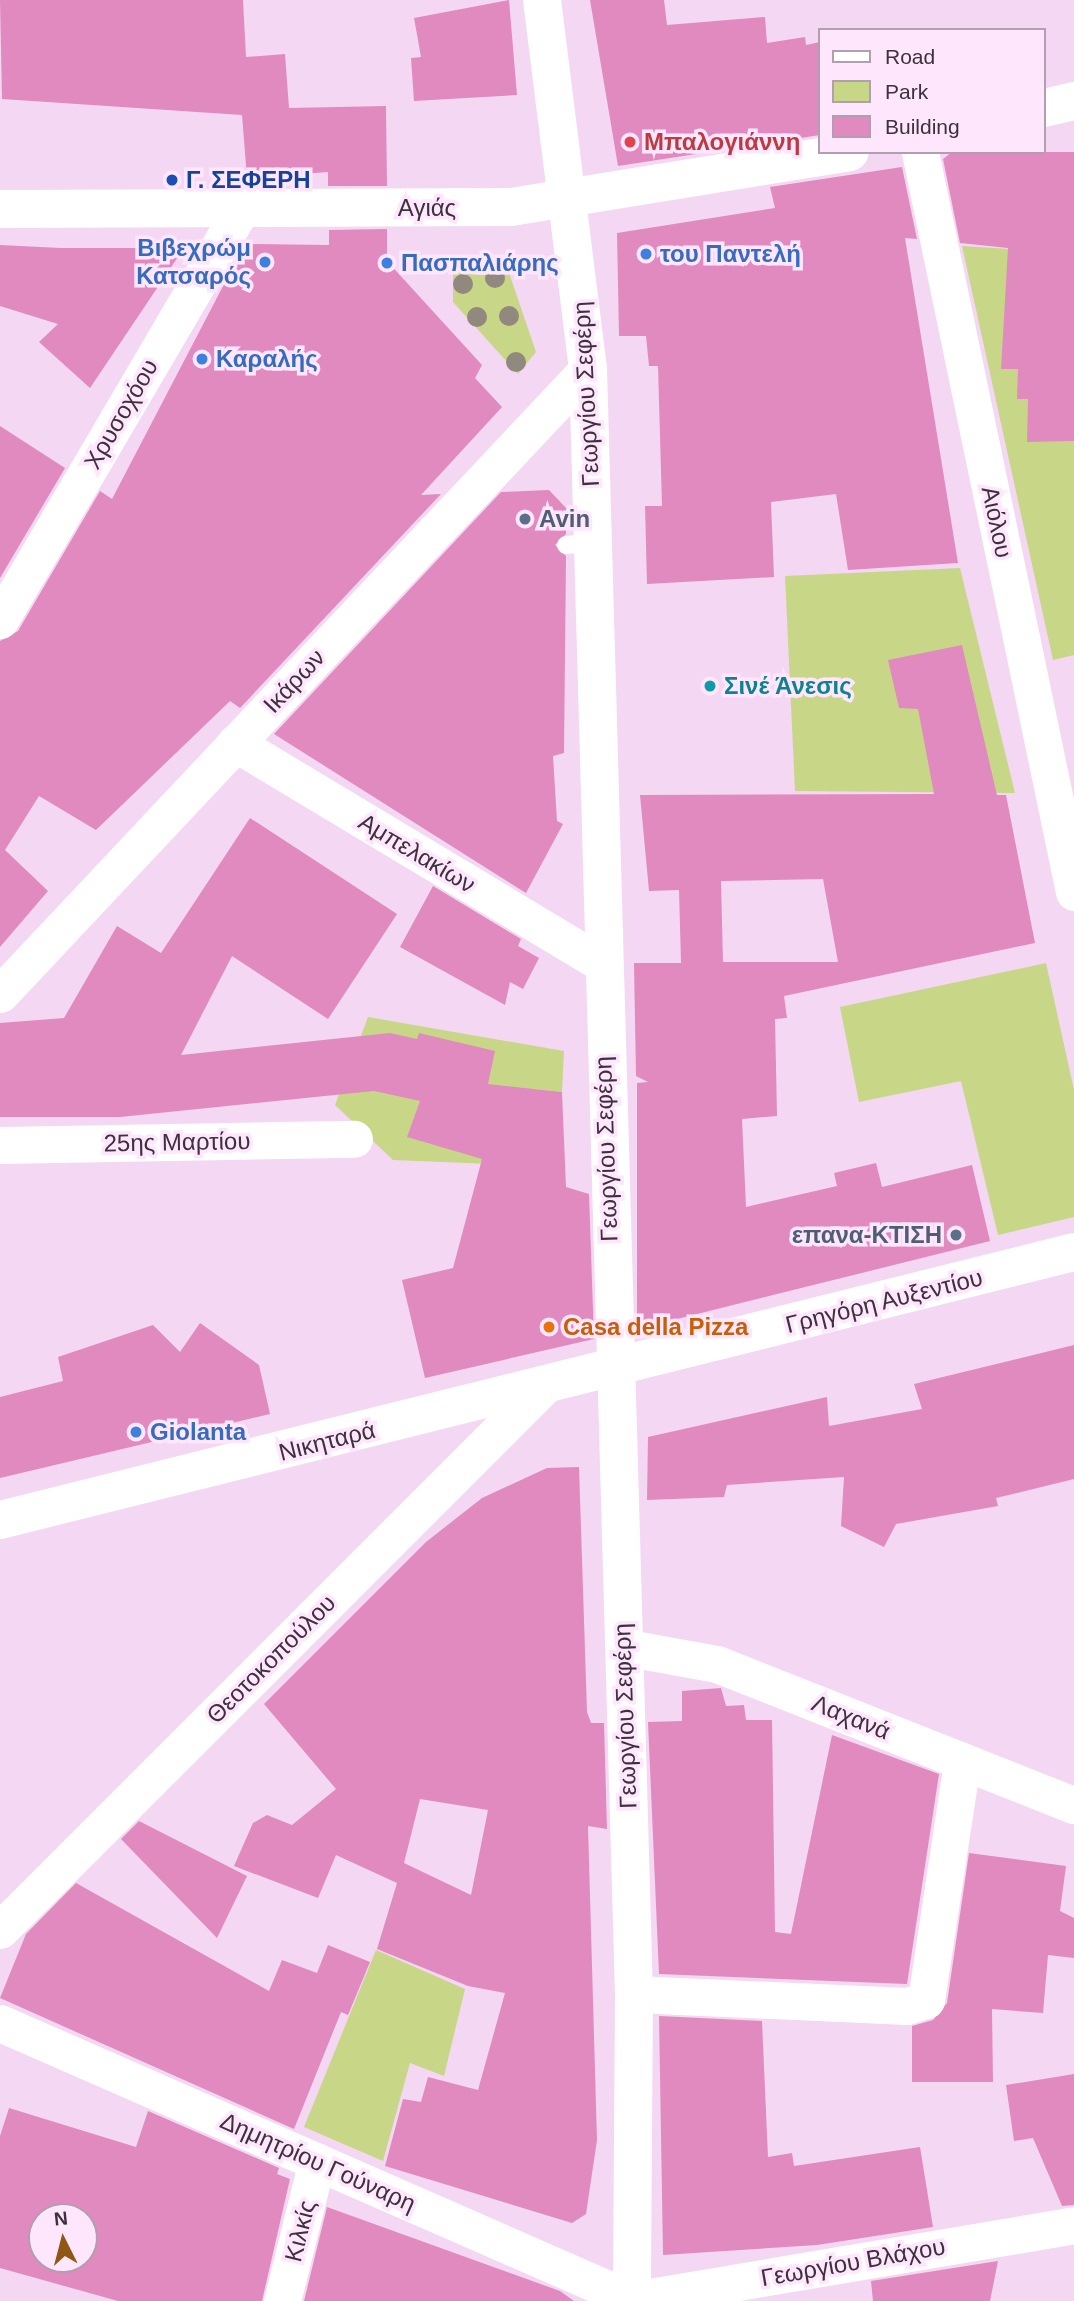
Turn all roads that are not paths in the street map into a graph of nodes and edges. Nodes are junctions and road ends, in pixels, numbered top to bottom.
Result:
1 (542, 0) edge
2 (1074, 101) edge
3 (1046, 108) edge
4 (838, 154) edge
5 (920, 154) edge
6 (571, 200) junction
7 (0, 209) edge
8 (242, 209) junction
9 (588, 369) junction
10 (0, 620) edge
11 (234, 743) junction
12 (1074, 892) edge
13 (600, 962) junction
14 (0, 994) edge
15 (354, 1139) dead end
16 (0, 1145) edge
17 (1074, 1252) edge
18 (612, 1371) junction
19 (542, 1388) junction
20 (0, 1520) edge
21 (623, 1647) junction
22 (962, 1761) junction
23 (1074, 1805) edge
24 (0, 1930) edge
25 (634, 1994) junction
26 (0, 2023) edge
27 (317, 2161) junction
28 (1074, 2225) edge
29 (282, 2301) edge
30 (633, 2301) edge

1 - 6 street, Γεωργίου Σεφέρη
2 - 3 street
4 - 6 street, Αγιάς
5 - 12 street, Αιόλου
6 - 8 street, Αγιάς
6 - 9 street, Γεωργίου Σεφέρη
7 - 8 street, Αγιάς
8 - 10 street, Χρυσοχόου
9 - 11 street, Ικάρων
9 - 13 street, Γεωργίου Σεφέρη
11 - 13 street, Αμπελακίων
11 - 14 street, Ικάρων
13 - 18 street, Γεωργίου Σεφέρη
15 - 16 street, 25ης Μαρτίου
17 - 18 street, Γρηγόρη Αυξεντίου
18 - 19 street, Νικηταρά
18 - 21 street, Γεωργίου Σεφέρη
19 - 20 street, Νικηταρά
19 - 24 street, Θεοτοκοπούλου
21 - 22 street, Λαχανά
21 - 25 street, Γεωργίου Σεφέρη
22 - 23 street, Λαχανά
22 - 25 street
25 - 30 street, Γεωργίου Σεφέρη
26 - 27 street, Δημητρίου Γούναρη
27 - 29 street, Κιλκίς
27 - 30 street, Δημητρίου Γούναρη
28 - 30 street, Γεωργίου Βλάχου

